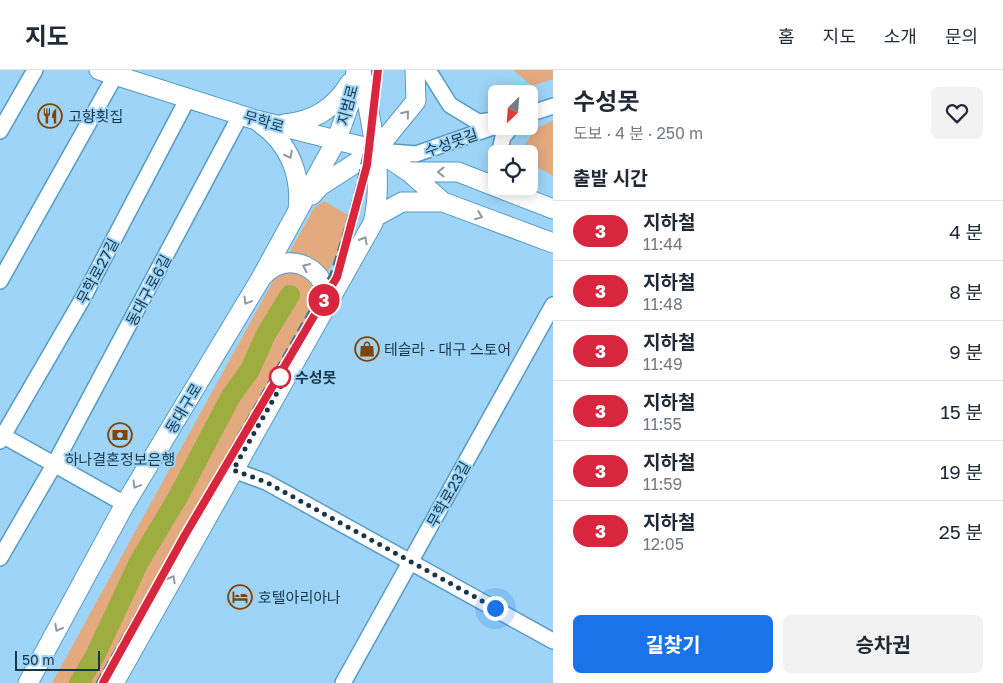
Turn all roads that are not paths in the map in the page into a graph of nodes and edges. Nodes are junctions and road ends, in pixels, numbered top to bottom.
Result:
1 (35, 70) edge
2 (356, 70) edge
3 (361, 70) edge
4 (415, 70) edge
5 (428, 70) edge
6 (107, 73) edge
7 (188, 98) junction
8 (553, 106) edge
9 (538, 111) edge
10 (248, 117) junction
11 (488, 121) edge
12 (275, 124) junction
13 (488, 129) edge
14 (0, 131) edge
15 (338, 139) junction
16 (376, 150) junction
17 (409, 172) junction
18 (532, 195) edge
19 (443, 202) junction
20 (549, 207) edge
21 (297, 213) junction
22 (375, 217) junction
23 (553, 243) edge
24 (260, 280) junction
25 (0, 281) edge
26 (553, 305) edge
27 (326, 306) junction
28 (1, 437) edge
29 (54, 465) junction
30 (233, 470) junction
31 (125, 504) junction
32 (0, 558) edge
33 (411, 561) junction
34 (553, 642) edge
35 (28, 683) edge
36 (114, 683) edge
37 (344, 683) edge

1 - 14 street
2 - 12 main road
2 - 15 main road, 지범로
3 - 16 main road, 지범로
16 -> 4 main road
5 - 11 street
6 - 7 main road, 무학로
6 - 25 street, 무학로
7 - 10 main road, 무학로
7 - 28 street, 무학로27길
8 - 9 street
10 - 12 main road, 무학로
10 -> 21 main road
10 - 29 street, 동대구로6길
12 - 15 main road, 무학로
13 - 16 street, 수성못길
15 - 16 main road, 무학로
15 - 21 main road, 지범로
16 - 17 main road, 무학로
16 - 21 main road
16 - 22 main road
17 - 19 main road, 무학로
20 -> 17 main road
18 - 20 street
19 - 22 main road
19 -> 23 main road, 무학로
21 - 24 main road, 동대구로
27 -> 22 main road
27 -> 24 main road
24 -> 31 main road, 동대구로
26 - 33 street, 무학로23길
27 - 30 main road
28 - 29 street
29 - 31 street
29 - 32 street, 동대구로6길
30 - 33 street
36 -> 30 main road
31 -> 35 main road, 동대구로
33 - 34 street
33 - 37 street, 무학로23길

